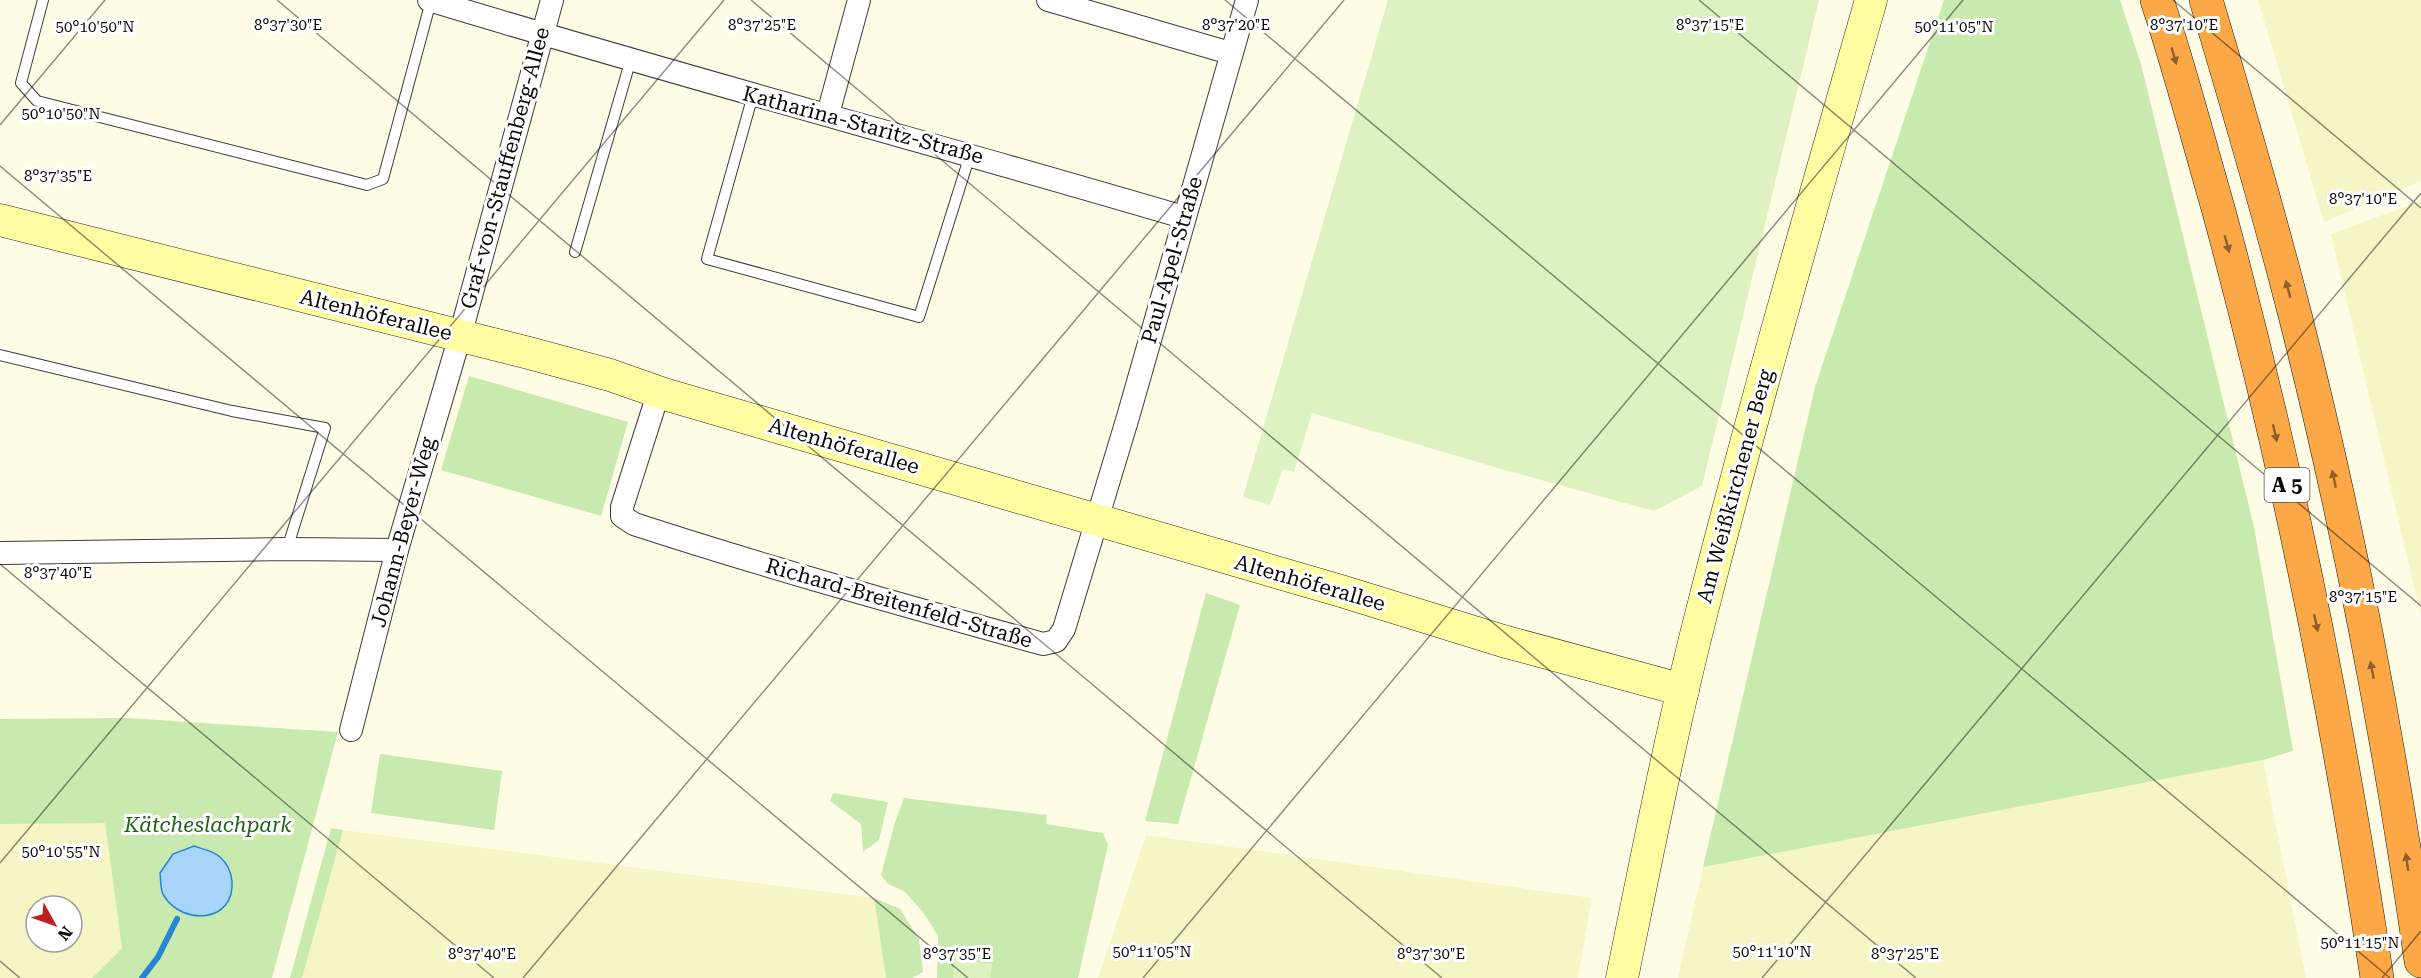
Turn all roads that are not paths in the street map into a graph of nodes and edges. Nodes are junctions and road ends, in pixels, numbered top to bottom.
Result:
1 (43, 0) edge
2 (430, 0) edge
3 (552, 0) edge
4 (859, 0) edge
5 (1048, 0) edge
6 (1246, 0) edge
7 (1871, 0) edge
8 (2157, 0) edge
9 (2206, 0) edge
10 (542, 33) junction
11 (1230, 53) junction
12 (631, 59) junction
13 (753, 94) junction
14 (828, 114) junction
15 (971, 154) junction
16 (1183, 217) junction
17 (0, 220) edge
18 (575, 252) dead end
19 (460, 336) junction
20 (0, 355) edge
21 (658, 391) junction
22 (1096, 520) junction
23 (287, 549) junction
24 (397, 550) junction
25 (0, 553) edge
26 (1683, 690) junction
27 (351, 730) dead end
28 (2421, 961) edge
29 (1622, 978) edge
30 (2377, 978) edge

1 - 2 lane
2 - 10 street, Katharina-Staritz-Straße
3 - 10 street, Graf-von-Stauffenberg-Allee
4 - 14 street
5 - 11 street
6 - 11 street, Paul-Apel-Straße
7 - 26 street, Am Weißkirchener Berg
8 -> 30 highway, A 5
28 -> 9 highway, A 5
10 - 12 street, Katharina-Staritz-Straße
10 - 19 street, Graf-von-Stauffenberg-Allee
11 - 16 street, Paul-Apel-Straße
12 - 13 street, Katharina-Staritz-Straße
12 - 18 lane
13 - 14 street, Katharina-Staritz-Straße
13 - 15 lane
14 - 15 street, Katharina-Staritz-Straße
15 - 16 street, Katharina-Staritz-Straße
16 - 22 street, Paul-Apel-Straße
17 - 19 street, Altenhöferallee
19 - 21 street, Altenhöferallee
19 - 24 street, Johann-Beyer-Weg
20 - 23 lane
21 - 22 street, Altenhöferallee
21 - 22 street, Richard-Breitenfeld-Straße
22 - 26 street, Altenhöferallee
23 - 24 street
23 - 25 street
24 - 27 street, Johann-Beyer-Weg
26 - 29 street, Am Weißkirchener Berg

